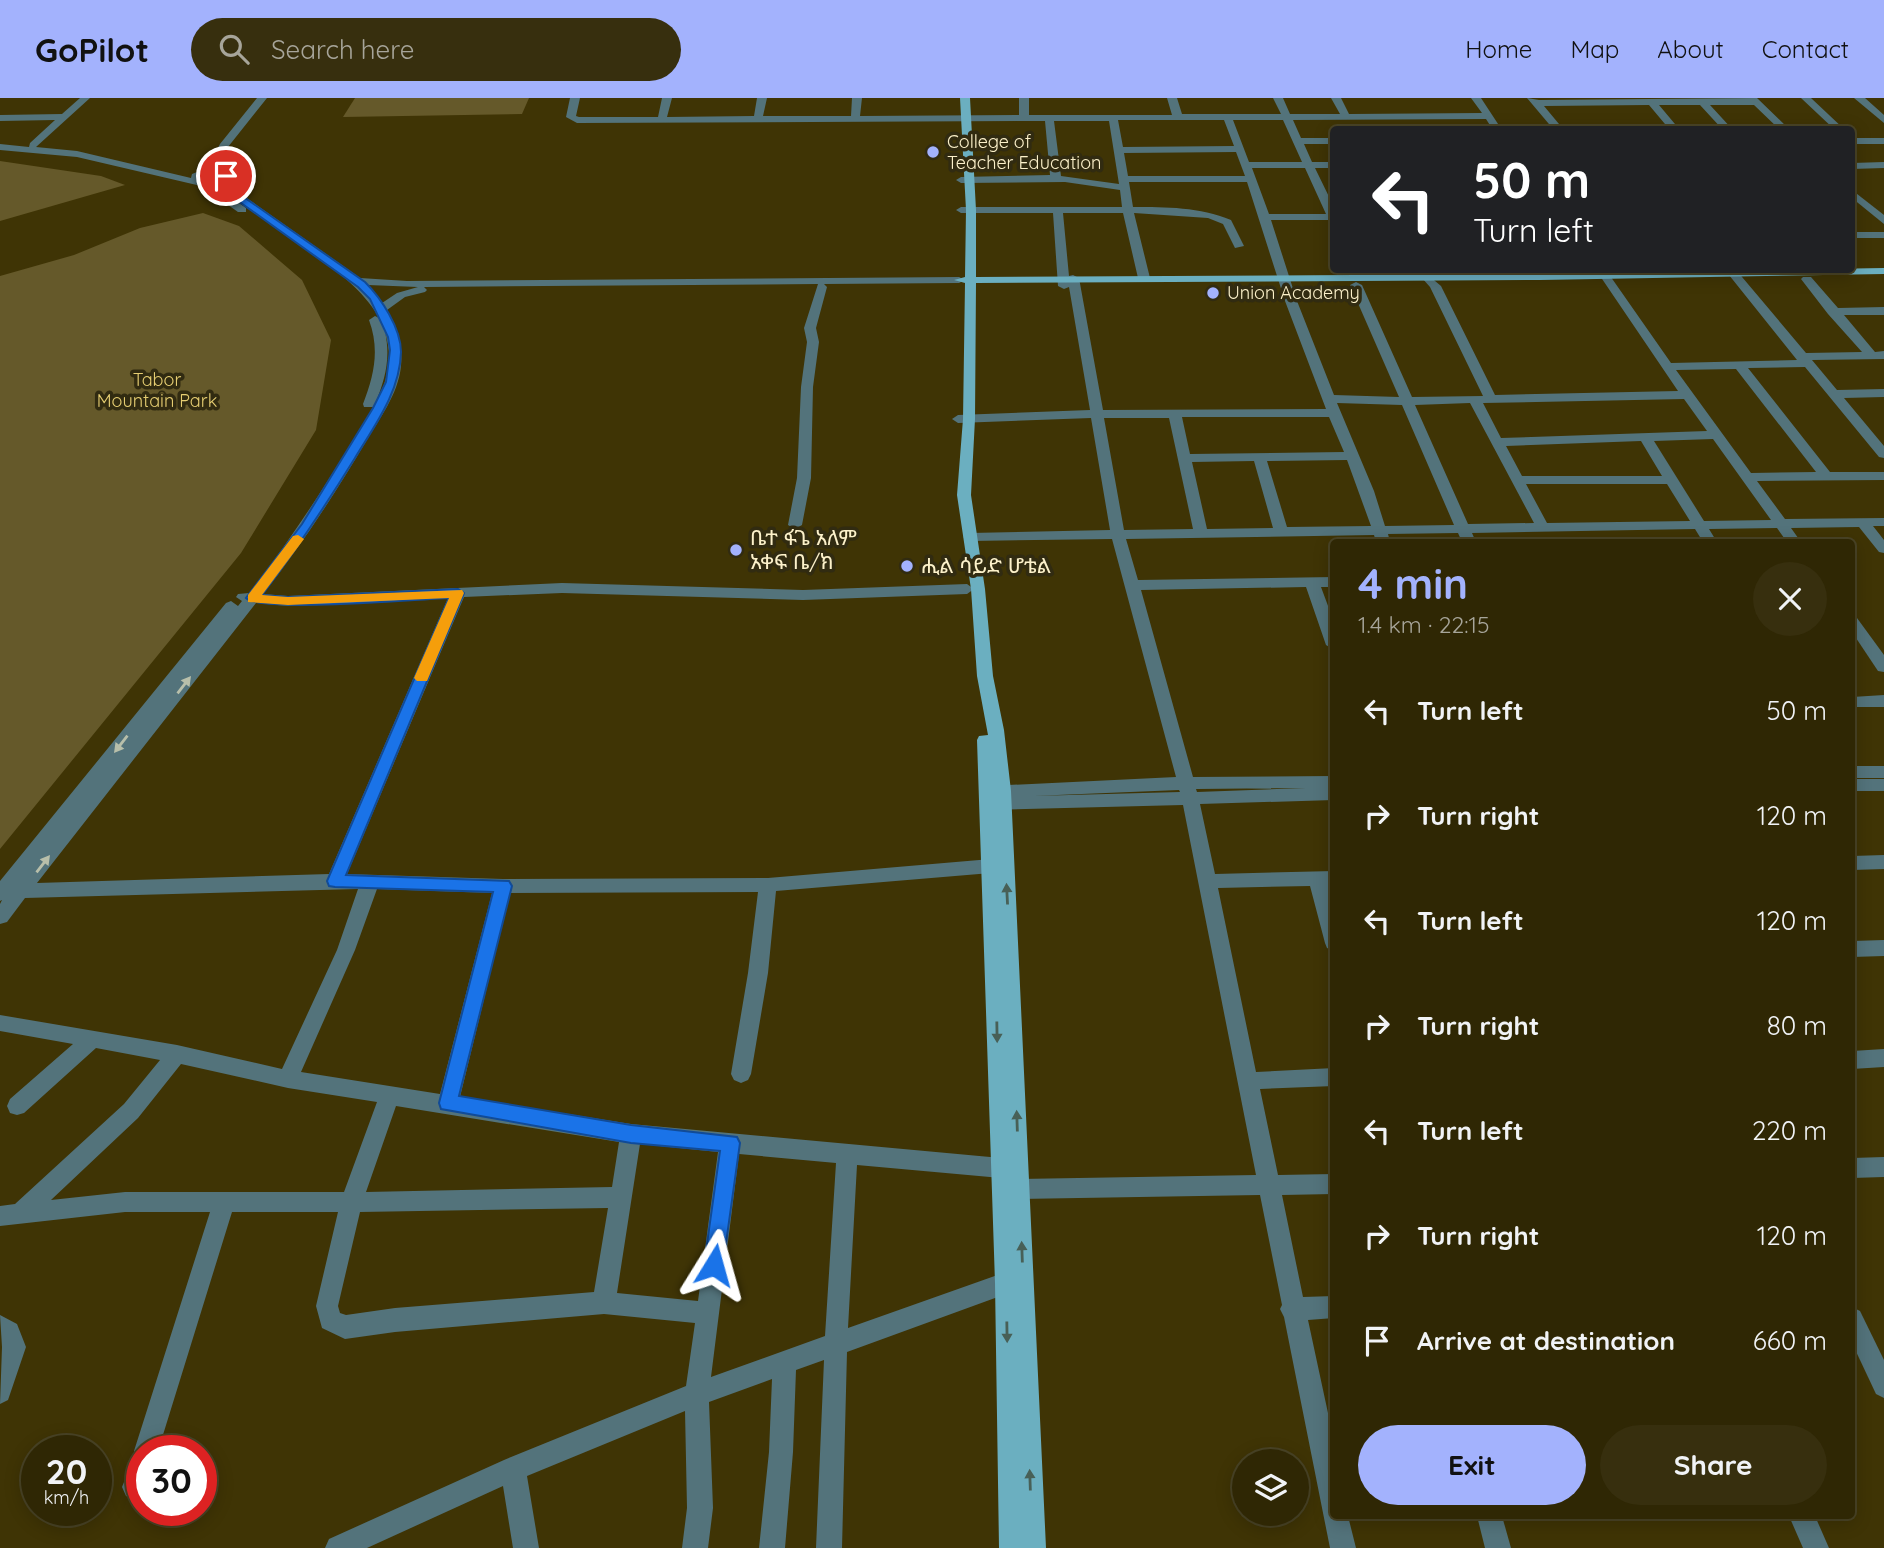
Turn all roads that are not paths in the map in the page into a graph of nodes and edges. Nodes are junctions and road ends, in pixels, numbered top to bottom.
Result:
1 (85, 98) edge
2 (262, 98) edge
3 (271, 98) edge
4 (575, 98) edge
5 (667, 98) edge
6 (762, 98) edge
7 (857, 98) edge
8 (958, 98) edge
9 (965, 98) edge
10 (1024, 98) edge
11 (1172, 98) edge
12 (1278, 98) edge
13 (1336, 98) edge
14 (1476, 98) edge
15 (1806, 98) edge
16 (1861, 99) edge
17 (1649, 100) edge
18 (1755, 100) edge
19 (1535, 101) edge
20 (1884, 101) edge
21 (1703, 103) junction
22 (1346, 116) junction
23 (1395, 116) junction
24 (1486, 116) junction
25 (64, 117) junction
26 (1286, 117) junction
27 (0, 118) edge
28 (1024, 118) junction
29 (1049, 118) junction
30 (1113, 118) junction
31 (1178, 118) junction
32 (1228, 118) junction
33 (758, 119) junction
34 (855, 119) junction
35 (962, 119) junction
36 (662, 120) junction
37 (1884, 120) edge
38 (1400, 126) edge
39 (1495, 126) edge
40 (1557, 126) edge
41 (1672, 126) edge
42 (1725, 126) edge
43 (1782, 126) edge
44 (1837, 126) edge
45 (1298, 141) junction
46 (1330, 141) edge
47 (1855, 141) edge
48 (1884, 141) edge
49 (0, 145) edge
50 (33, 145) junction
51 (1240, 149) junction
52 (1119, 150) junction
53 (1246, 165) junction
54 (1309, 165) junction
55 (1330, 165) edge
56 (1855, 166) edge
57 (1883, 167) edge
58 (225, 174) junction
59 (204, 177) junction
60 (1251, 179) junction
61 (966, 180) junction
62 (1056, 180) junction
63 (1125, 184) junction
64 (1330, 190) edge
65 (1321, 191) junction
66 (1855, 196) edge
67 (966, 210) junction
68 (1128, 210) junction
69 (1058, 211) junction
70 (1330, 211) edge
71 (1265, 218) junction
72 (1330, 218) edge
73 (1884, 221) edge
74 (1855, 235) edge
75 (1884, 235) edge
76 (1239, 246) dead end
77 (1855, 270) edge
78 (1884, 271) edge
79 (1537, 273) edge
80 (1799, 273) edge
81 (1607, 277) edge
82 (1736, 277) junction
83 (1144, 278) junction
84 (1358, 278) edge
85 (1884, 278) edge
86 (1807, 279) junction
87 (356, 281) junction
88 (1068, 282) junction
89 (1285, 282) junction
90 (1432, 282) junction
91 (965, 283) junction
92 (477, 287) junction
93 (821, 287) junction
94 (381, 309) junction
95 (1884, 311) edge
96 (1832, 312) junction
97 (1877, 355) edge
98 (1804, 360) junction
99 (1739, 365) junction
100 (1667, 367) junction
101 (1884, 393) edge
102 (1687, 394) junction
103 (1833, 394) junction
104 (1474, 399) junction
105 (1491, 399) junction
106 (1405, 401) junction
107 (1331, 406) junction
108 (1098, 414) junction
109 (1175, 414) junction
110 (964, 419) junction
111 (1884, 432) edge
112 (1866, 433) junction
113 (1716, 435) junction
114 (1644, 436) junction
115 (1497, 442) junction
116 (1884, 454) edge
117 (1351, 456) junction
118 (1259, 457) junction
119 (1185, 458) junction
120 (1884, 476) edge
121 (1747, 477) junction
122 (1827, 477) junction
123 (1518, 480) junction
124 (1671, 480) junction
125 (316, 501) junction
126 (1884, 522) edge
127 (1863, 523) junction
128 (1780, 524) junction
129 (795, 525) dead end
130 (1698, 525) junction
131 (1543, 528) junction
132 (1282, 533) junction
133 (1118, 534) junction
134 (1201, 535) junction
135 (1381, 536) edge
136 (1465, 536) edge
137 (970, 537) junction
138 (1708, 539) edge
139 (1792, 539) edge
140 (1884, 550) edge
141 (1330, 582) edge
142 (1312, 583) junction
143 (1132, 585) junction
144 (967, 589) junction
145 (458, 593) junction
146 (246, 597) junction
147 (1330, 634) edge
148 (1884, 640) edge
149 (1858, 641) edge
150 (1884, 667) edge
151 (1884, 701) edge
152 (1855, 702) edge
153 (1855, 772) edge
154 (1884, 772) edge
155 (1330, 782) edge
156 (1855, 785) edge
157 (1884, 785) edge
158 (1189, 790) junction
159 (1330, 794) edge
160 (995, 798) junction
161 (1884, 862) edge
162 (1855, 863) edge
163 (990, 866) junction
164 (1325, 878) edge
165 (335, 881) junction
166 (1208, 881) junction
167 (368, 882) junction
168 (768, 885) junction
169 (503, 886) junction
170 (22, 891) junction
171 (0, 894) edge
172 (1330, 914) edge
173 (0, 917) edge
174 (1884, 948) edge
175 (1855, 949) edge
176 (0, 1023) edge
177 (93, 1039) junction
178 (177, 1054) junction
179 (1884, 1058) edge
180 (1855, 1060) edge
181 (741, 1074) dead end
182 (1330, 1077) edge
183 (288, 1079) junction
184 (1248, 1081) junction
185 (390, 1094) junction
186 (448, 1103) junction
187 (17, 1106) dead end
188 (631, 1134) junction
189 (730, 1143) junction
190 (847, 1154) junction
191 (1884, 1167) edge
192 (1001, 1168) junction
193 (1855, 1168) edge
194 (1330, 1184) edge
195 (1268, 1186) junction
196 (1019, 1189) junction
197 (622, 1197) junction
198 (224, 1202) junction
199 (351, 1202) junction
200 (9, 1216) edge
201 (1006, 1283) junction
202 (604, 1303) junction
203 (1330, 1307) edge
204 (1293, 1309) junction
205 (708, 1313) junction
206 (1855, 1325) edge
207 (0, 1327) edge
208 (836, 1343) junction
209 (784, 1364) junction
210 (1884, 1386) edge
211 (0, 1392) edge
212 (697, 1394) junction
213 (151, 1435) edge
214 (513, 1469) junction
215 (1330, 1485) edge
216 (1337, 1519) edge
217 (1491, 1519) edge
218 (1803, 1519) edge
219 (338, 1548) edge
220 (526, 1548) edge
221 (695, 1548) edge
222 (772, 1548) edge
223 (830, 1548) edge
224 (1012, 1548) edge
225 (1032, 1548) edge
226 (1343, 1548) edge
227 (1499, 1548) edge
228 (1816, 1548) edge

1 - 25 street
2 - 59 street
3 - 58 street
4 - 36 street
5 - 36 street
6 - 33 street
7 - 34 street
8 - 35 main road
9 - 35 main road
10 - 28 street
11 - 31 street
12 - 26 street
13 - 22 street
14 - 24 street
15 - 44 street
16 - 20 street
16 - 37 street
17 - 19 street
17 - 21 street
17 - 41 street
18 - 21 street
18 - 43 street
19 - 40 street
21 - 42 street
22 - 23 street
22 - 26 street
23 - 24 street
23 - 38 street
24 - 39 street
25 - 27 street
25 - 50 street
26 - 32 street
26 - 45 street
28 - 29 street
28 - 35 street
29 - 30 street
29 - 62 street
30 - 31 street
30 - 52 street
31 - 32 street
32 - 51 street
33 - 34 street
33 - 36 street
34 - 35 street
35 - 61 main road
45 - 46 street
45 - 54 street
47 - 48 street
49 - 50 street
49 - 59 street
50 - 59 street
51 - 52 street
51 - 53 street
52 - 63 street
53 - 54 street
53 - 60 street
54 - 55 street
54 - 65 street
56 - 57 street
58 - 59 street
58 - 87 street
59 - 125 street
60 - 63 street
60 - 71 street
61 - 62 street
61 - 67 main road
62 - 63 street
63 - 68 street
64 - 65 street
65 - 70 street
66 - 73 street
67 - 69 street
67 - 91 main road
68 - 69 street
68 - 76 street
68 - 83 street
69 - 88 street
71 - 72 street
71 - 89 street
74 - 75 street
77 - 78 main road
79 - 81 main road
79 - 90 main road
80 - 82 main road
81 - 82 main road
81 - 90 main road
81 - 100 street
82 - 86 main road
82 - 98 street
83 - 88 main road
83 - 89 main road
84 - 89 main road
84 - 90 main road
84 - 106 street
85 - 86 main road
86 - 96 street
87 - 92 street
87 - 94 street
88 - 89 main road
88 - 91 main road
88 - 108 street
89 - 107 street
90 - 105 street
91 - 92 street
91 - 93 street
91 - 110 main road
92 - 93 street
92 - 94 street
93 - 129 street
94 - 125 street
95 - 96 street
96 - 97 street
97 - 98 street
98 - 99 street
98 - 103 street
99 - 100 street
99 - 122 street
100 - 102 street
101 - 103 street
102 - 105 street
102 - 113 street
103 - 112 street
104 - 105 street
104 - 106 street
104 - 115 street
106 - 107 street
106 - 136 street
107 - 109 street
107 - 117 street
108 - 109 street
108 - 110 street
108 - 133 street
109 - 119 street
110 - 137 main road
110 - 144 main road
111 - 112 street
112 - 116 street
113 - 114 street
113 - 121 street
114 - 115 street
114 - 124 street
115 - 123 street
117 - 118 street
117 - 135 street
118 - 119 street
118 - 132 street
119 - 134 street
120 - 122 street
121 - 122 street
121 - 128 street
123 - 124 street
123 - 131 street
124 - 130 street
125 - 146 street
126 - 127 street
127 - 128 street
127 - 140 street
128 - 130 street
128 - 139 street
130 - 131 street
130 - 138 street
131 - 136 street
132 - 134 street
132 - 135 street
133 - 134 street
133 - 137 street
133 - 143 street
135 - 136 street
137 - 160 main road
141 - 142 street
142 - 143 street
142 - 147 street
143 - 158 street
144 - 145 street
144 - 160 main road
145 - 146 street
145 - 165 street
170 -> 146 street
146 -> 171 street
148 - 149 street
149 - 150 street
151 - 152 street
153 - 154 street
155 - 158 street
156 - 157 street
158 - 159 street
158 - 160 street
158 - 166 street
160 - 163 main road
196 -> 160 main road
161 - 162 street
163 - 168 street
163 -> 192 main road
164 - 166 street
164 - 172 street
165 - 167 street
165 - 170 street
166 - 184 street
167 - 169 street
167 - 183 street
168 - 169 street
168 - 181 street
169 - 186 street
170 - 173 street
174 - 175 street
176 - 177 street
177 - 178 street
177 - 187 street
178 - 183 street
178 - 200 street
179 - 180 street
182 - 184 street
183 - 185 street
184 - 195 street
185 - 186 street
185 - 199 street
186 - 188 street
188 - 189 street
188 - 197 street
189 - 190 street
189 - 205 street
190 - 192 street
190 - 208 street
191 - 193 street
192 - 201 main road
194 - 195 street
195 - 196 street
195 - 204 street
225 -> 196 main road
197 - 199 street
197 - 202 street
198 - 199 street
198 - 200 street
198 - 213 street
199 - 202 street
201 - 208 street
201 -> 224 main road
202 - 205 street
203 - 204 street
204 - 215 street
205 - 212 street
206 - 210 street
207 - 211 street
208 - 209 street
208 - 223 street
209 - 212 street
209 - 222 street
212 - 214 street
212 - 221 street
214 - 219 street
214 - 220 street
216 - 226 street
217 - 227 street
218 - 228 street

